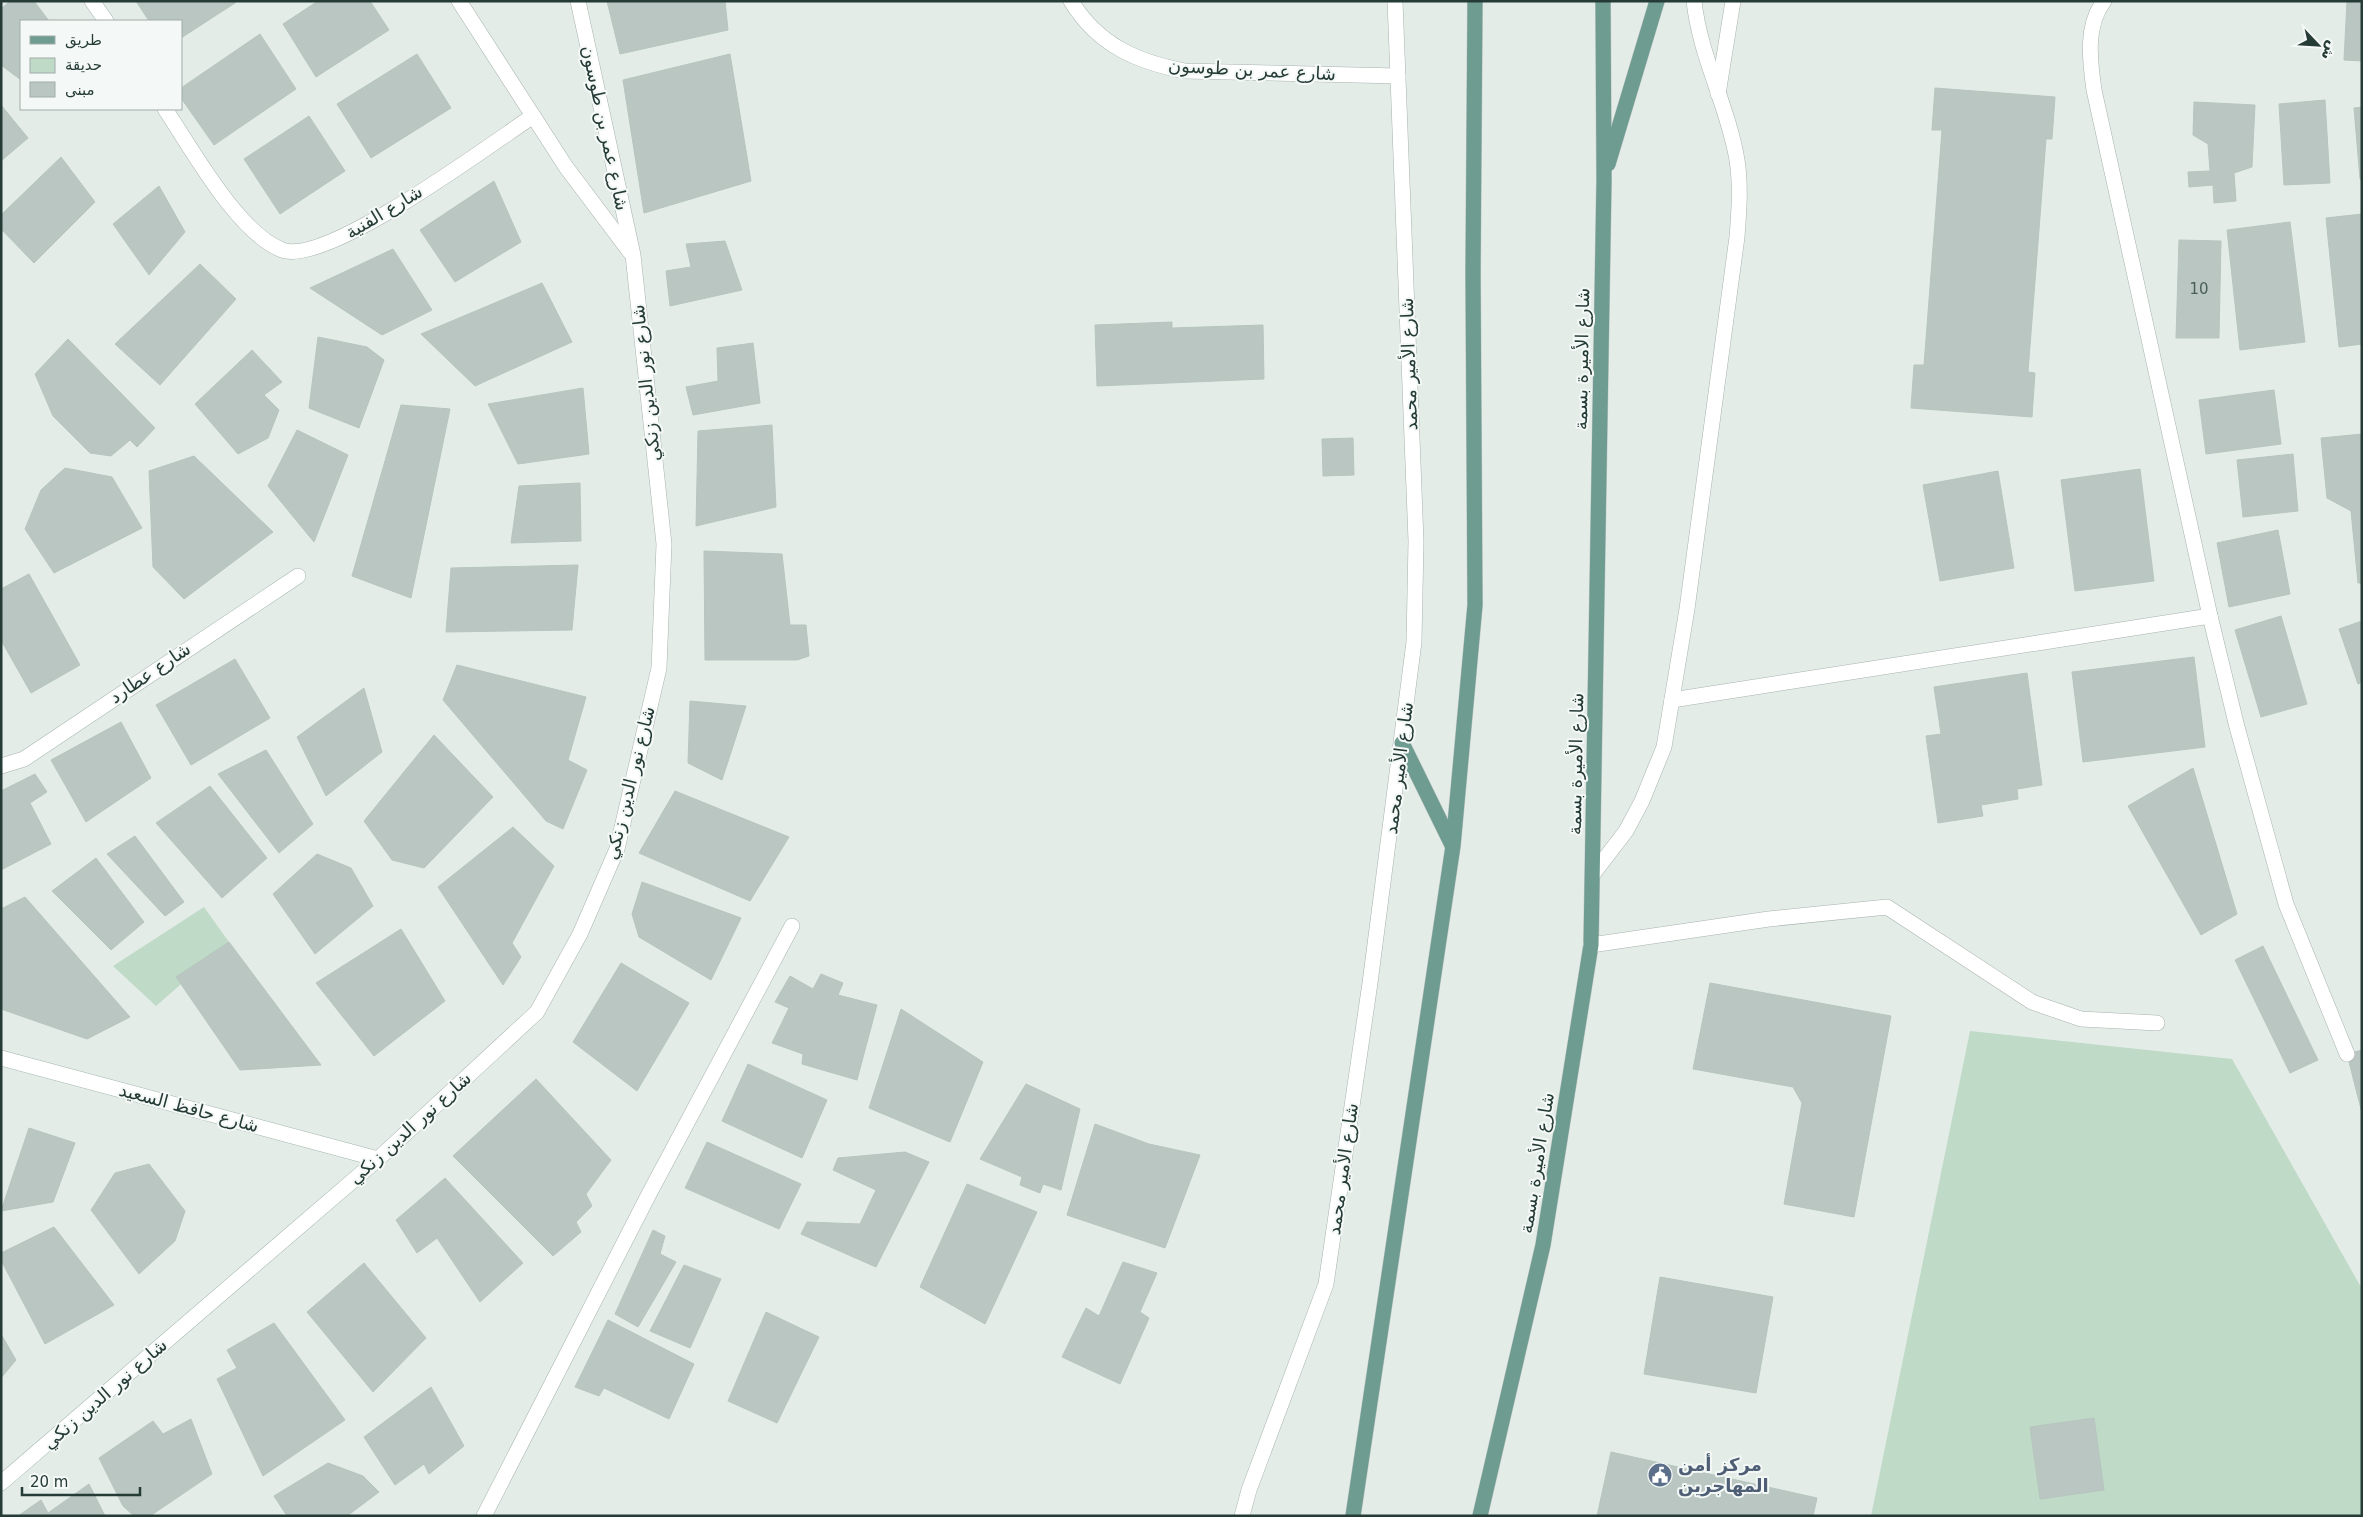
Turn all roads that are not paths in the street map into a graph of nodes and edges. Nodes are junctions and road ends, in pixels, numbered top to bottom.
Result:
1 (92, 1) edge
2 (459, 1) edge
3 (578, 1) edge
4 (1071, 1) edge
5 (1395, 1) edge
6 (1475, 1) edge
7 (1603, 1) edge
8 (1657, 1) edge
9 (1694, 1) edge
10 (1734, 1) edge
11 (2104, 1) edge
12 (105, 20) edge
13 (1398, 76) junction
14 (1718, 96) junction
15 (166, 110) edge
16 (533, 116) junction
17 (1604, 180) junction
18 (633, 255) junction
19 (298, 576) dead end
20 (2210, 616) junction
21 (1672, 700) junction
22 (1402, 743) junction
23 (1, 766) edge
24 (1452, 846) junction
25 (1593, 874) junction
26 (792, 926) dead end
27 (1591, 944) junction
28 (2157, 1023) dead end
29 (2347, 1054) dead end
30 (1, 1058) edge
31 (378, 1159) junction
32 (1, 1483) edge
33 (484, 1516) edge
34 (1242, 1516) edge
35 (1353, 1516) edge
36 (1480, 1516) edge

1 - 12 street
2 - 16 street
3 - 18 street, شارع عمر بن طوسون
4 - 13 street, شارع عمر بن طوسون
5 - 13 street, شارع الأمير محمد
6 - 24 main road
7 - 17 main road, شارع الأميرة بسمة
8 - 17 main road
9 - 14 street
10 - 14 street
11 - 20 street
13 - 22 street, شارع الأمير محمد
14 - 21 street
15 - 16 street, شارع الفنية
16 - 18 street
17 - 25 main road, شارع الأميرة بسمة
18 - 31 street, شارع نور الدين زنكي
19 - 23 street, شارع عطارد
20 - 21 street
20 - 29 street
21 - 25 street
22 - 24 main road
22 - 34 street, شارع الأمير محمد
24 - 35 main road
25 - 27 main road, شارع الأميرة بسمة
26 - 33 street
27 - 28 street
27 - 36 main road, شارع الأميرة بسمة
30 - 31 street, شارع حافظ السعيد
31 - 32 street, شارع نور الدين زنكي

